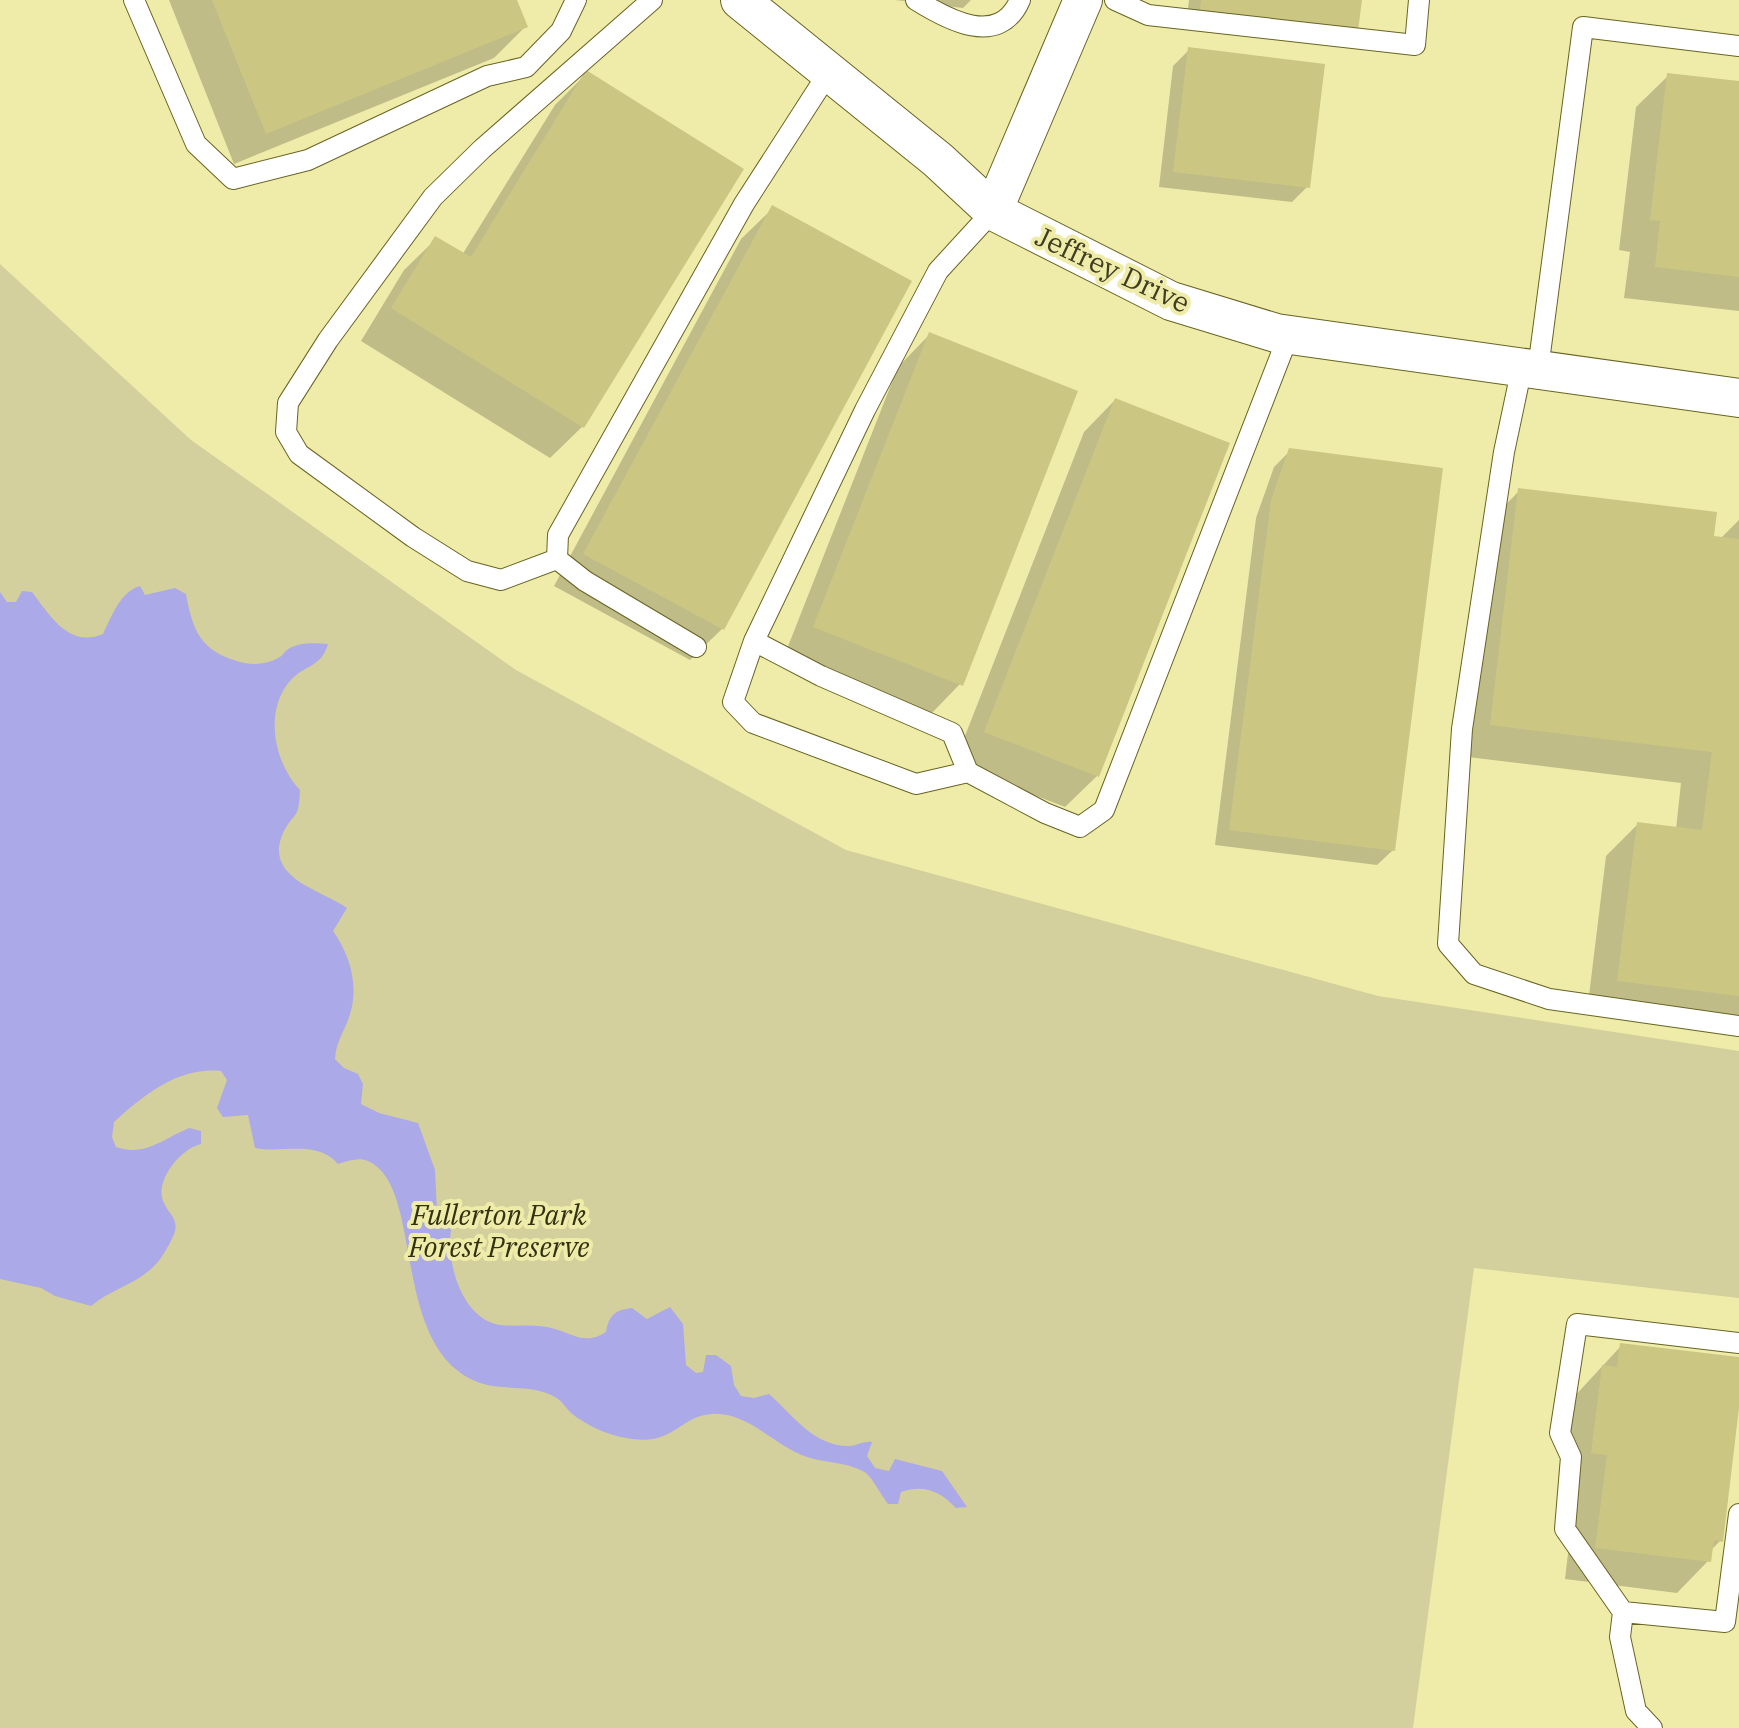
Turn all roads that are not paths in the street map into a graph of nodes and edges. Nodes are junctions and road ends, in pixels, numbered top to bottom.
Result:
1 (134, 0) edge
2 (576, 0) edge
3 (652, 0) edge
4 (740, 0) edge
5 (916, 0) edge
6 (1020, 0) edge
7 (1083, 0) edge
8 (1115, 0) edge
9 (1420, 0) edge
10 (1739, 46) edge
11 (829, 72) junction
12 (992, 211) junction
13 (1289, 334) junction
14 (1530, 368) junction
15 (1739, 398) edge
16 (558, 559) junction
17 (754, 640) junction
18 (696, 647) dead end
19 (968, 772) junction
20 (1739, 1026) edge
21 (1739, 1343) edge
22 (1739, 1514) edge
23 (1622, 1612) junction
24 (1652, 1728) edge

1 - 2 lane
3 - 16 lane
4 - 11 street, Jeffrey Drive
5 - 6 lane
7 - 12 street
8 - 9 lane
10 - 14 lane
11 - 12 street, Jeffrey Drive
11 - 16 lane
12 - 13 street, Jeffrey Drive
12 - 17 lane
13 - 14 street, Jeffrey Drive
13 - 19 lane
14 - 15 street, Jeffrey Drive
14 - 20 lane
16 - 18 lane
17 - 19 lane
17 - 19 lane
21 - 23 lane
22 - 23 lane
23 - 24 lane

